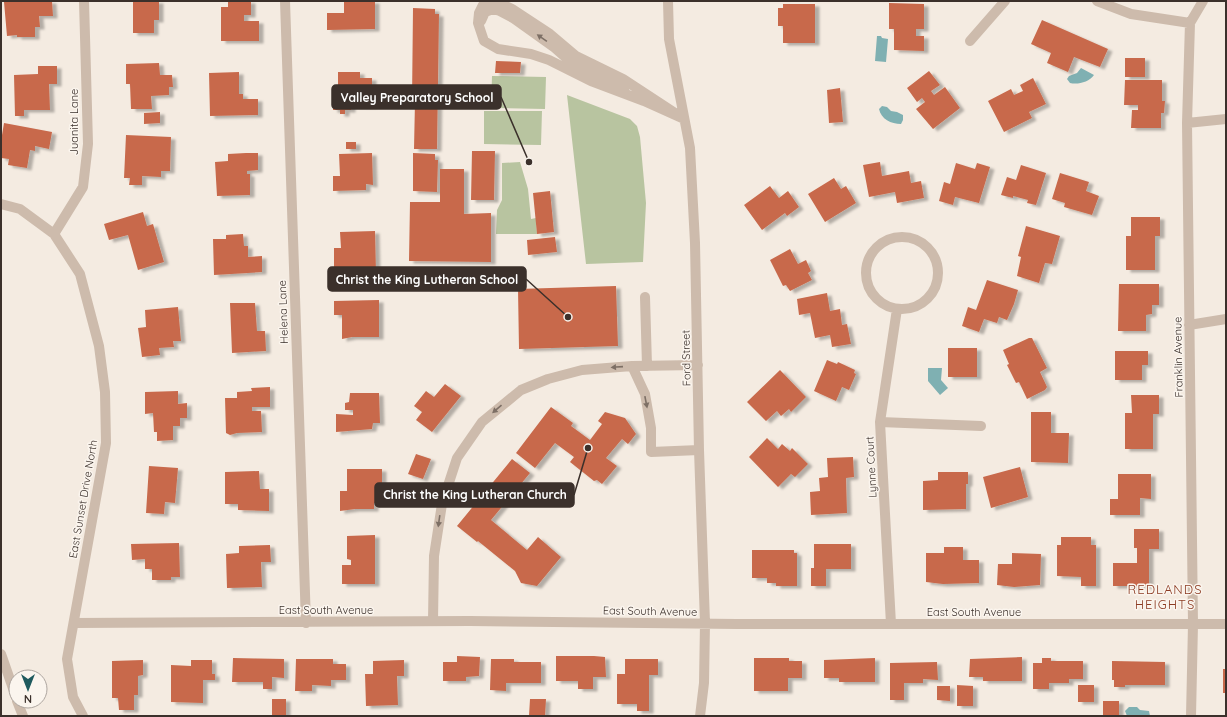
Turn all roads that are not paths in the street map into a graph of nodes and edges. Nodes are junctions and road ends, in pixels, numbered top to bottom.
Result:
1 (84, 1) edge
2 (285, 1) edge
3 (668, 1) edge
4 (1005, 1) edge
5 (1097, 1) edge
6 (1203, 1) edge
7 (1190, 23) junction
8 (970, 41) dead end
9 (684, 119) junction
10 (1226, 119) edge
11 (1187, 123) junction
12 (1, 204) edge
13 (54, 234) junction
14 (645, 297) dead end
15 (897, 309) junction
16 (1226, 319) edge
17 (1189, 325) junction
18 (698, 364) junction
19 (632, 366) junction
20 (647, 366) junction
21 (880, 422) junction
22 (981, 426) dead end
23 (699, 450) junction
24 (433, 621) junction
25 (74, 623) junction
26 (306, 623) junction
27 (705, 623) junction
28 (891, 624) junction
29 (1193, 624) junction
30 (1226, 624) edge
31 (1, 654) edge
32 (8, 674) edge
33 (83, 716) edge
34 (700, 716) edge
35 (1191, 716) edge

1 - 13 street, Juanita Lane
2 - 26 street, Helena Lane
3 - 9 street, Ford Street
4 - 8 street
5 - 7 street
6 - 7 street, Franklin Avenue
7 - 11 street, Franklin Avenue
9 -> 9 street
9 - 18 street, Ford Street
10 - 11 street
11 - 17 street, Franklin Avenue
12 - 13 street, East Sunset Drive North
13 - 25 street, East Sunset Drive North
14 - 20 street
15 - 15 street
15 - 21 street, Lynne Court
16 - 17 street
17 - 29 street, Franklin Avenue
18 - 20 street
18 - 23 street, Ford Street
19 - 20 street
19 -> 23 street
19 -> 24 street
21 - 22 street
21 - 28 street, Lynne Court
23 - 27 street, Ford Street
24 - 26 street, East South Avenue
24 - 27 street, East South Avenue
25 - 26 street, East South Avenue
25 - 33 street, East Sunset Drive North
27 - 28 street, East South Avenue
27 - 34 street, Ford Street
28 - 29 street, East South Avenue
29 - 30 street, East South Avenue
29 - 35 street, Franklin Avenue
31 - 32 street

